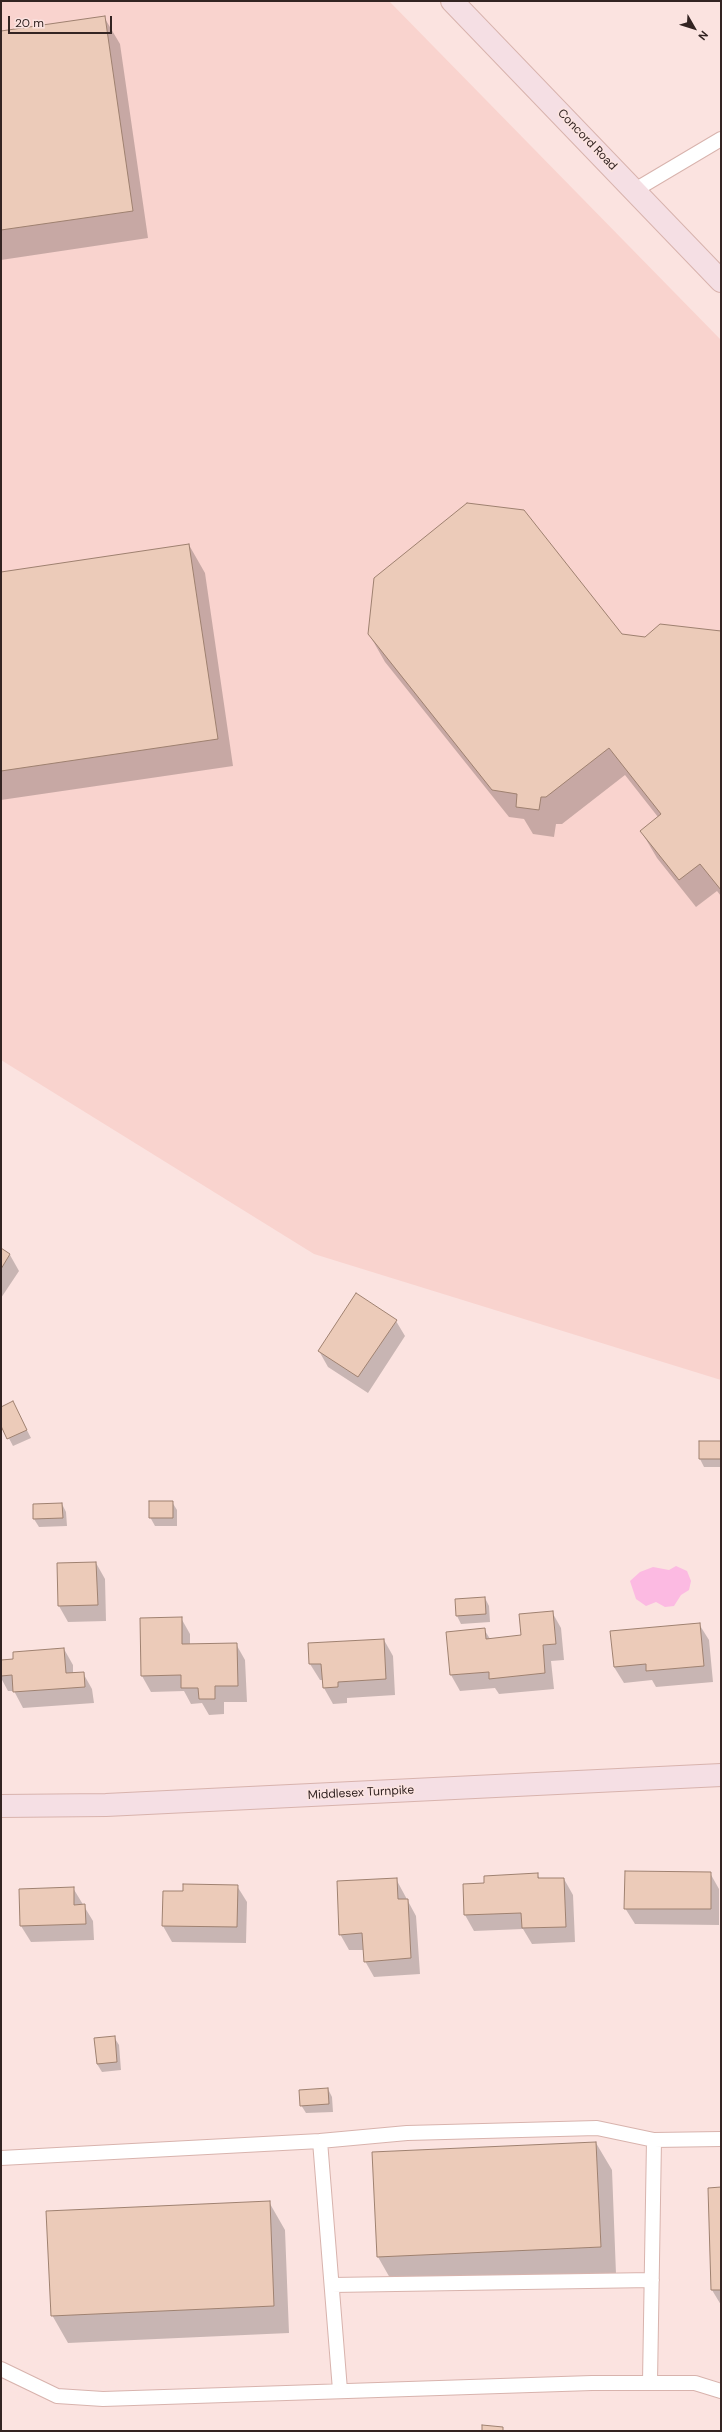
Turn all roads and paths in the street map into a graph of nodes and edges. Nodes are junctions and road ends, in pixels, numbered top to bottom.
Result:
1 (452, 1) edge
2 (721, 139) edge
3 (635, 190) junction
4 (721, 281) edge
5 (721, 1775) edge
6 (1, 1806) edge
7 (721, 2139) edge
8 (654, 2140) junction
9 (320, 2141) junction
10 (1, 2158) edge
11 (652, 2280) junction
12 (332, 2285) junction
13 (1, 2366) edge
14 (650, 2382) junction
15 (340, 2390) junction
16 (721, 2391) edge

1 - 3 main road, Concord Road
2 - 3 lane
3 - 4 main road, Concord Road
5 - 6 main road, Middlesex Turnpike
7 - 8 lane
8 - 9 lane
8 - 11 lane
9 - 10 lane
9 - 12 lane
11 - 12 lane
11 - 14 lane
12 - 15 lane
13 - 15 lane
14 - 15 lane
14 - 16 lane

